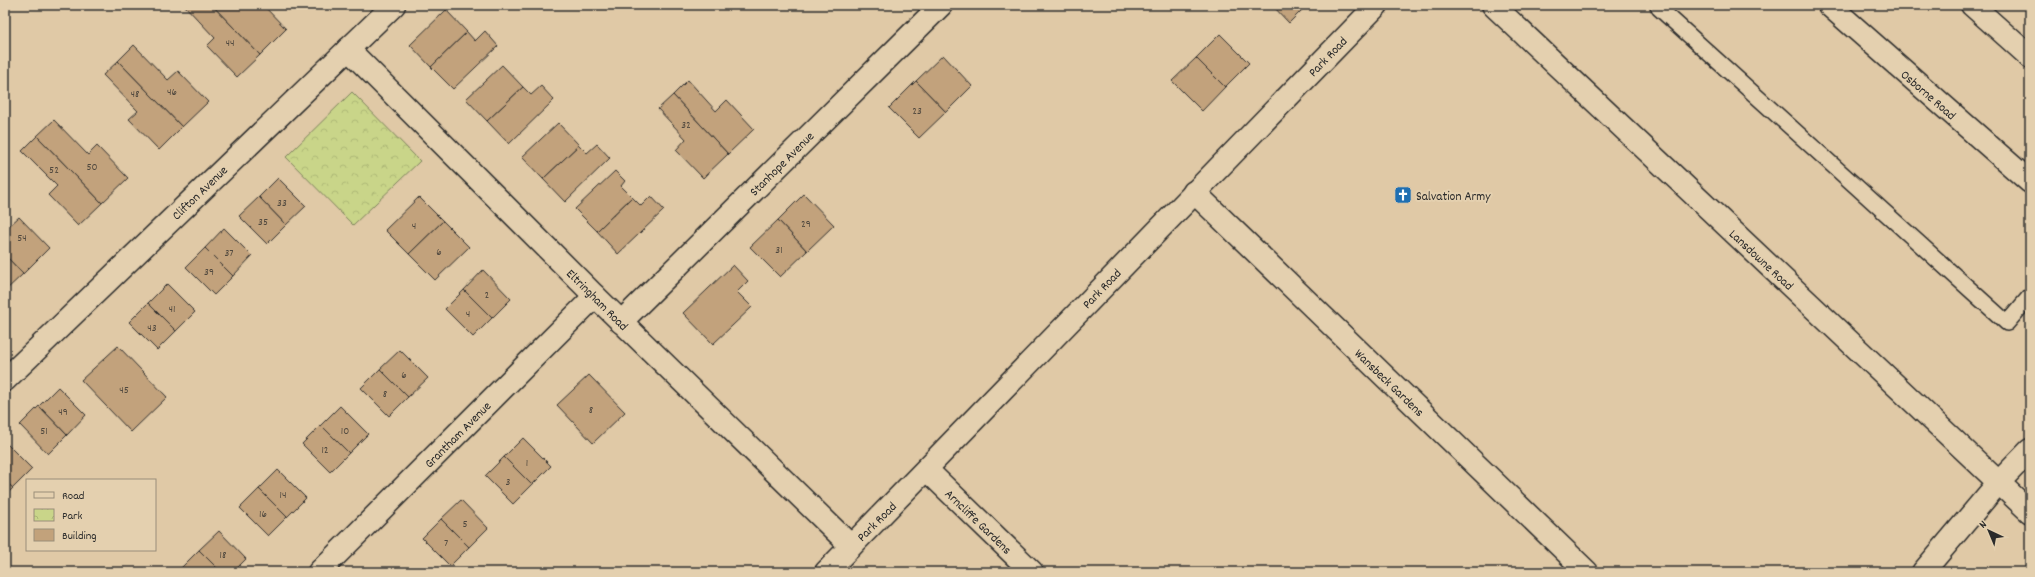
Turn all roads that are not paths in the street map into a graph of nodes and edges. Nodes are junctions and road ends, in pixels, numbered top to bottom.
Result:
1 (394, 5) edge
2 (941, 5) edge
3 (1377, 5) edge
4 (1493, 5) edge
5 (1661, 5) edge
6 (1829, 5) edge
7 (1972, 5) edge
8 (348, 49) junction
9 (2030, 57) edge
10 (2030, 182) edge
11 (1194, 192) junction
12 (595, 296) junction
13 (2030, 296) edge
14 (621, 322) junction
15 (9, 367) edge
16 (2030, 450) edge
17 (927, 470) junction
18 (1999, 482) junction
19 (2030, 512) edge
20 (851, 546) junction
21 (319, 572) edge
22 (826, 572) edge
23 (1032, 572) edge
24 (1587, 572) edge
25 (1923, 572) edge

1 - 8 street, Clifton Avenue
2 - 14 street, Stanhope Avenue
3 - 11 street, Park Road
4 - 18 street, Lansdowne Road
5 - 13 lane
6 - 10 street, Osborne Road
7 - 9 street
8 - 12 street, Eltringham Road
8 - 15 street, Clifton Avenue
11 - 17 street, Park Road
11 - 24 street, Wansbeck Gardens
12 - 14 street, Eltringham Road
12 - 21 street, Grantham Avenue
14 - 20 street, Eltringham Road
16 - 18 street
17 - 20 street, Park Road
17 - 23 street, Arncliffe Gardens
18 - 19 street, Lansdowne Road
18 - 25 street
20 - 22 street, Park Road

